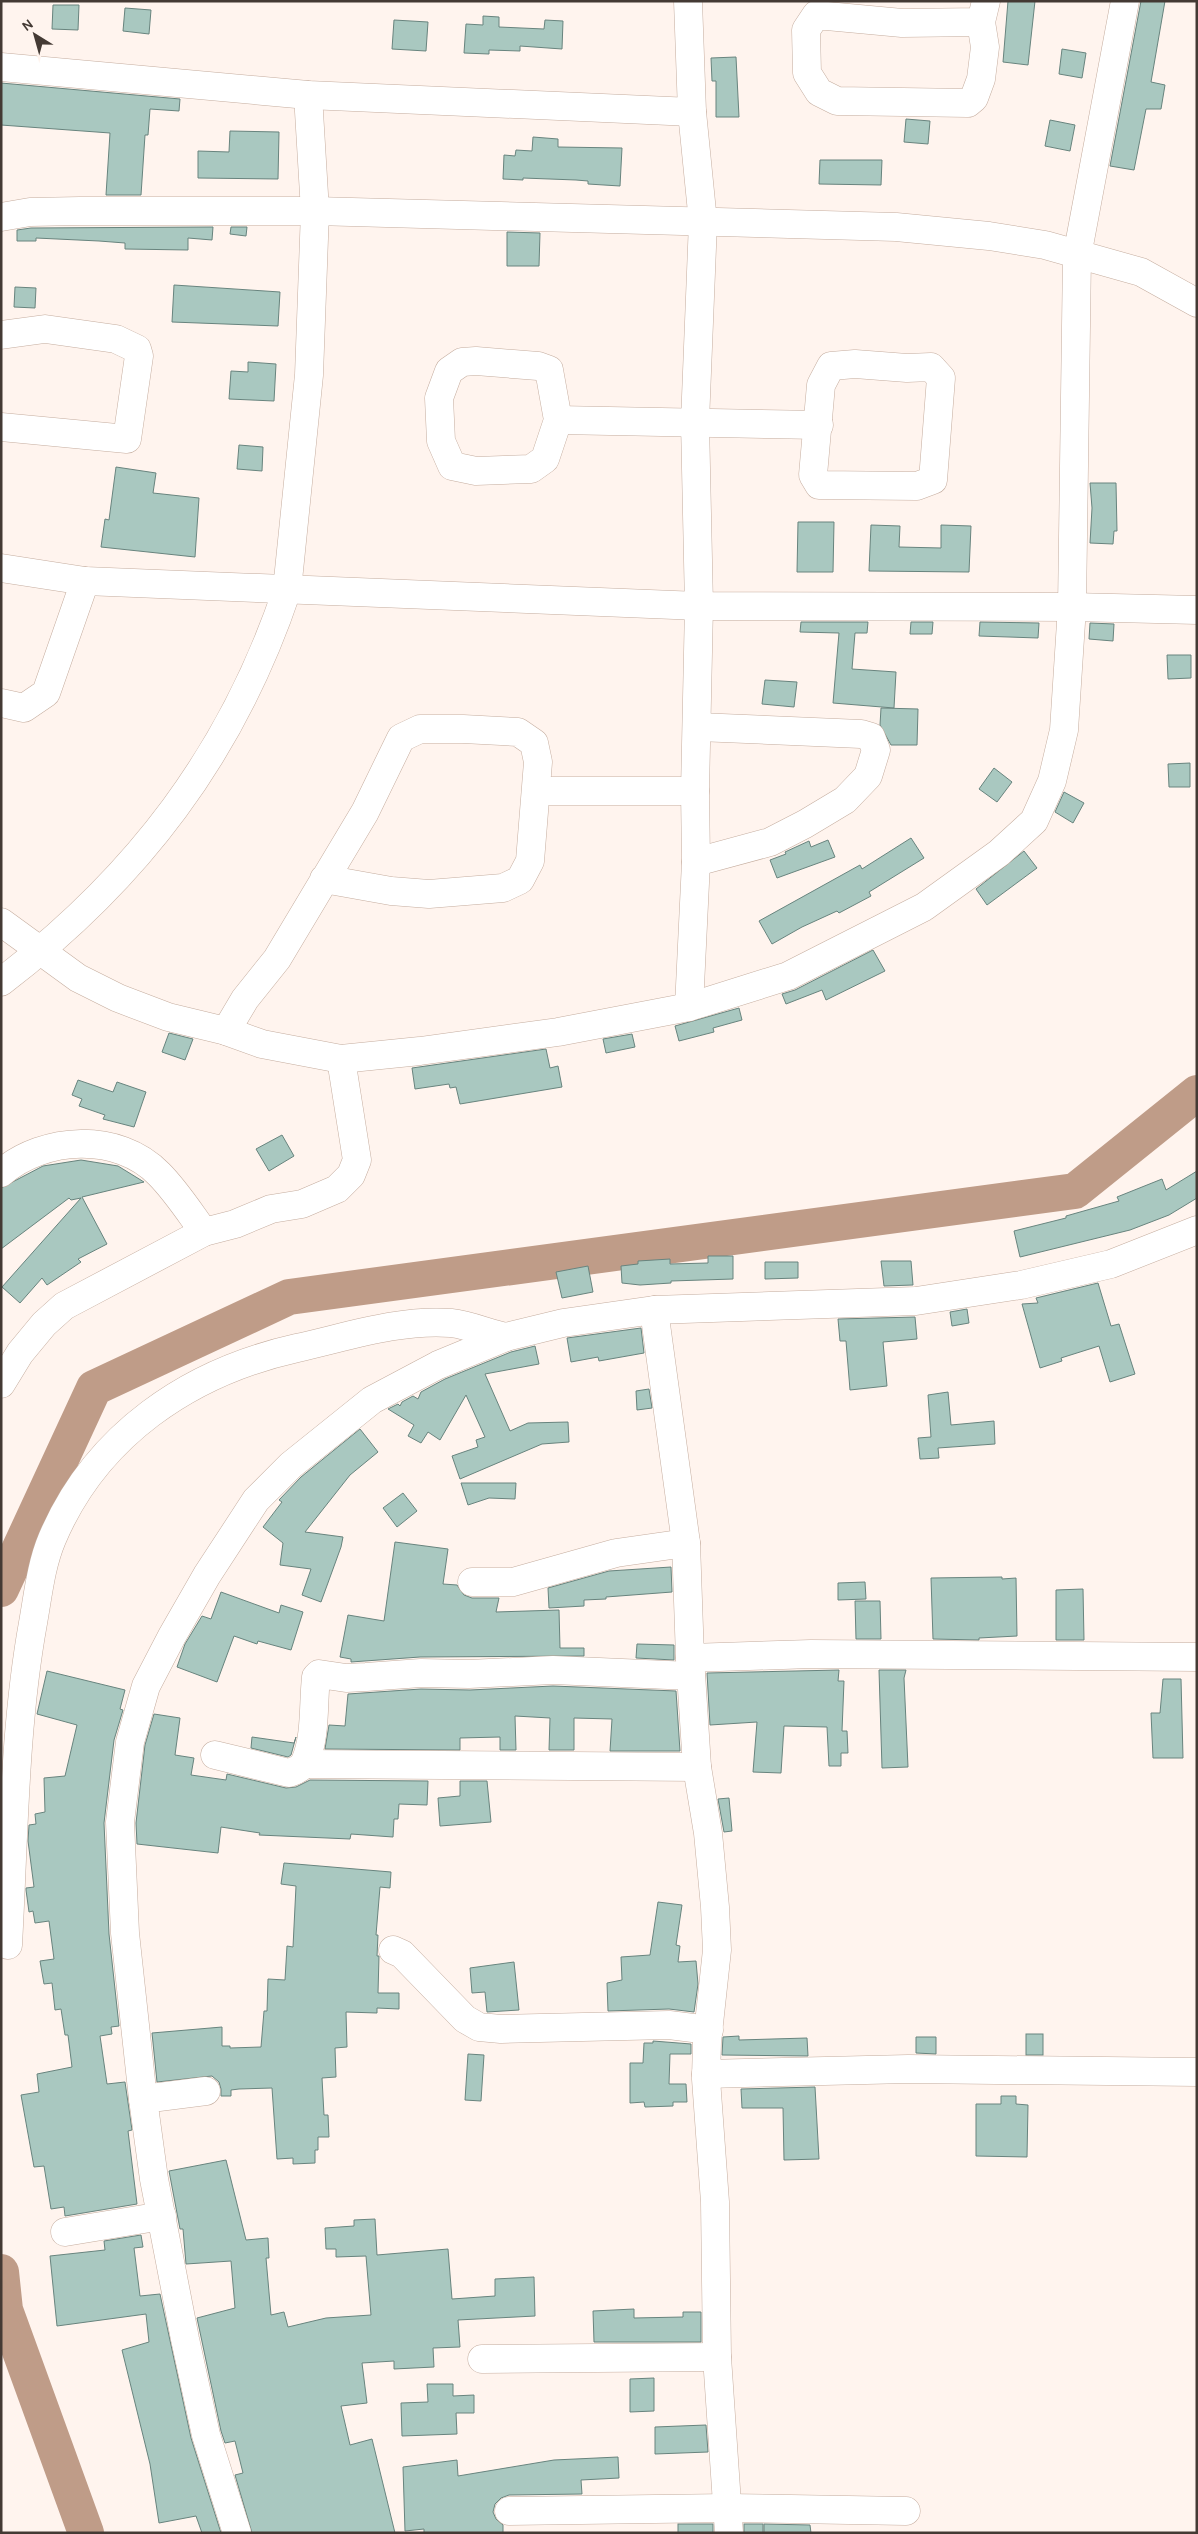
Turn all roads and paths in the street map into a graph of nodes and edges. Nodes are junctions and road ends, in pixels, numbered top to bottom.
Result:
1 (688, 1) edge
2 (1125, 1) edge
3 (983, 12) edge
4 (1, 68) edge
5 (308, 95) junction
6 (692, 112) junction
7 (315, 211) junction
8 (1, 217) edge
9 (703, 222) junction
10 (1077, 256) junction
11 (1197, 303) edge
12 (1, 335) edge
13 (558, 420) junction
14 (695, 422) junction
15 (819, 425) junction
16 (1, 427) edge
17 (1, 568) edge
18 (85, 581) junction
19 (287, 590) junction
20 (699, 606) junction
21 (1072, 607) junction
22 (1197, 610) edge
23 (1, 703) edge
24 (698, 727) junction
25 (537, 791) junction
26 (695, 791) junction
27 (696, 862) junction
28 (324, 879) junction
29 (1, 922) edge
30 (41, 952) junction
31 (1, 982) edge
32 (689, 1007) junction
33 (226, 1031) junction
34 (341, 1059) junction
35 (1, 1173) edge
36 (1197, 1230) edge
37 (204, 1232) junction
38 (654, 1310) junction
39 (506, 1337) junction
40 (1, 1384) edge
41 (686, 1543) junction
42 (472, 1582) dead end
43 (1197, 1657) edge
44 (690, 1667) junction
45 (215, 1755) dead end
46 (304, 1764) junction
47 (697, 1766) junction
48 (8, 1945) dead end
49 (393, 1950) dead end
50 (709, 2030) junction
51 (1197, 2072) edge
52 (706, 2074) junction
53 (206, 2091) dead end
54 (142, 2098) junction
55 (162, 2216) junction
56 (65, 2232) dead end
57 (717, 2357) junction
58 (482, 2359) dead end
59 (508, 2511) dead end
60 (906, 2511) dead end
61 (728, 2521) edge
62 (236, 2533) edge

1 - 6 street
2 - 10 street
3 - 3 street
4 - 5 street
5 - 6 street
5 - 7 street
6 - 9 street
7 - 8 street
7 - 9 street
7 - 19 street
9 - 10 street
9 - 14 street
10 - 11 street
10 - 21 street
12 - 16 street
13 - 13 street
13 - 14 street
14 - 15 street
14 - 20 street
15 - 15 street
17 - 18 street
18 - 19 street
18 - 23 street
19 - 20 street
19 - 30 street
20 - 21 street
20 - 24 street
21 - 22 street
21 - 32 street
24 - 26 street
24 - 27 street
25 - 26 street
25 - 28 street
25 - 28 street
26 - 27 street
27 - 32 street
28 - 33 street
29 - 30 street
30 - 31 street
30 - 33 street
32 - 34 street
33 - 34 street
34 - 37 street
35 - 37 street
36 - 38 street
37 - 40 street
38 - 39 street
38 - 41 street
39 - 48 street
39 - 54 street
41 - 42 street
41 - 44 street
43 - 44 street
44 - 46 street
44 - 47 street
45 - 46 street
46 - 47 street
47 - 50 street
49 - 50 street
50 - 52 street
51 - 52 street
52 - 57 street
53 - 54 street
54 - 55 street
55 - 56 street
55 - 62 street
57 - 58 street
57 - 61 street
59 - 61 street
60 - 61 street

